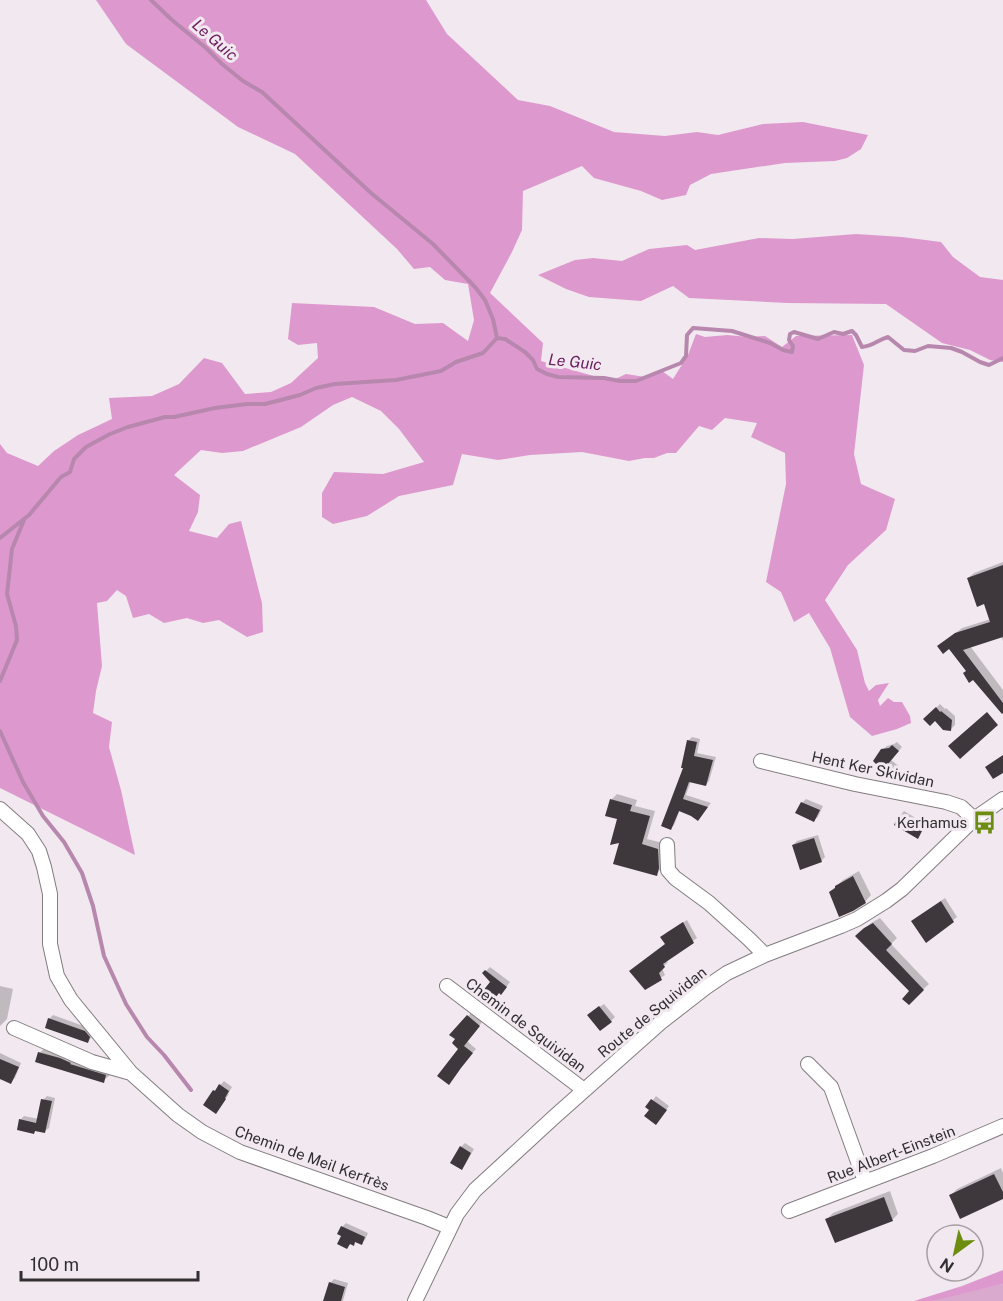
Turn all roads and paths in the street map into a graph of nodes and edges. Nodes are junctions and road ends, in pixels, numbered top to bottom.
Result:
1 (761, 761) dead end
2 (1003, 799) edge
3 (0, 809) edge
4 (974, 819) junction
5 (667, 845) dead end
6 (765, 956) junction
7 (447, 986) dead end
8 (14, 1028) dead end
9 (808, 1064) dead end
10 (131, 1073) junction
11 (584, 1090) junction
12 (1003, 1126) edge
13 (865, 1181) junction
14 (789, 1211) dead end
15 (449, 1227) junction
16 (415, 1301) edge

1 - 4 street, Hent Ker Skividan
2 - 4 street, Route de Squividan
3 - 10 street, Chemin de Meil Kerfrès
4 - 6 street, Route de Squividan
5 - 6 street
6 - 11 street, Route de Squividan
7 - 11 street, Chemin de Squividan
8 - 10 street
9 - 13 street
10 - 15 street, Chemin de Meil Kerfrès
11 - 15 street, Route de Squividan
12 - 13 street, Rue Albert-Einstein
13 - 14 street, Rue Albert-Einstein
15 - 16 street, Route de Squividan

